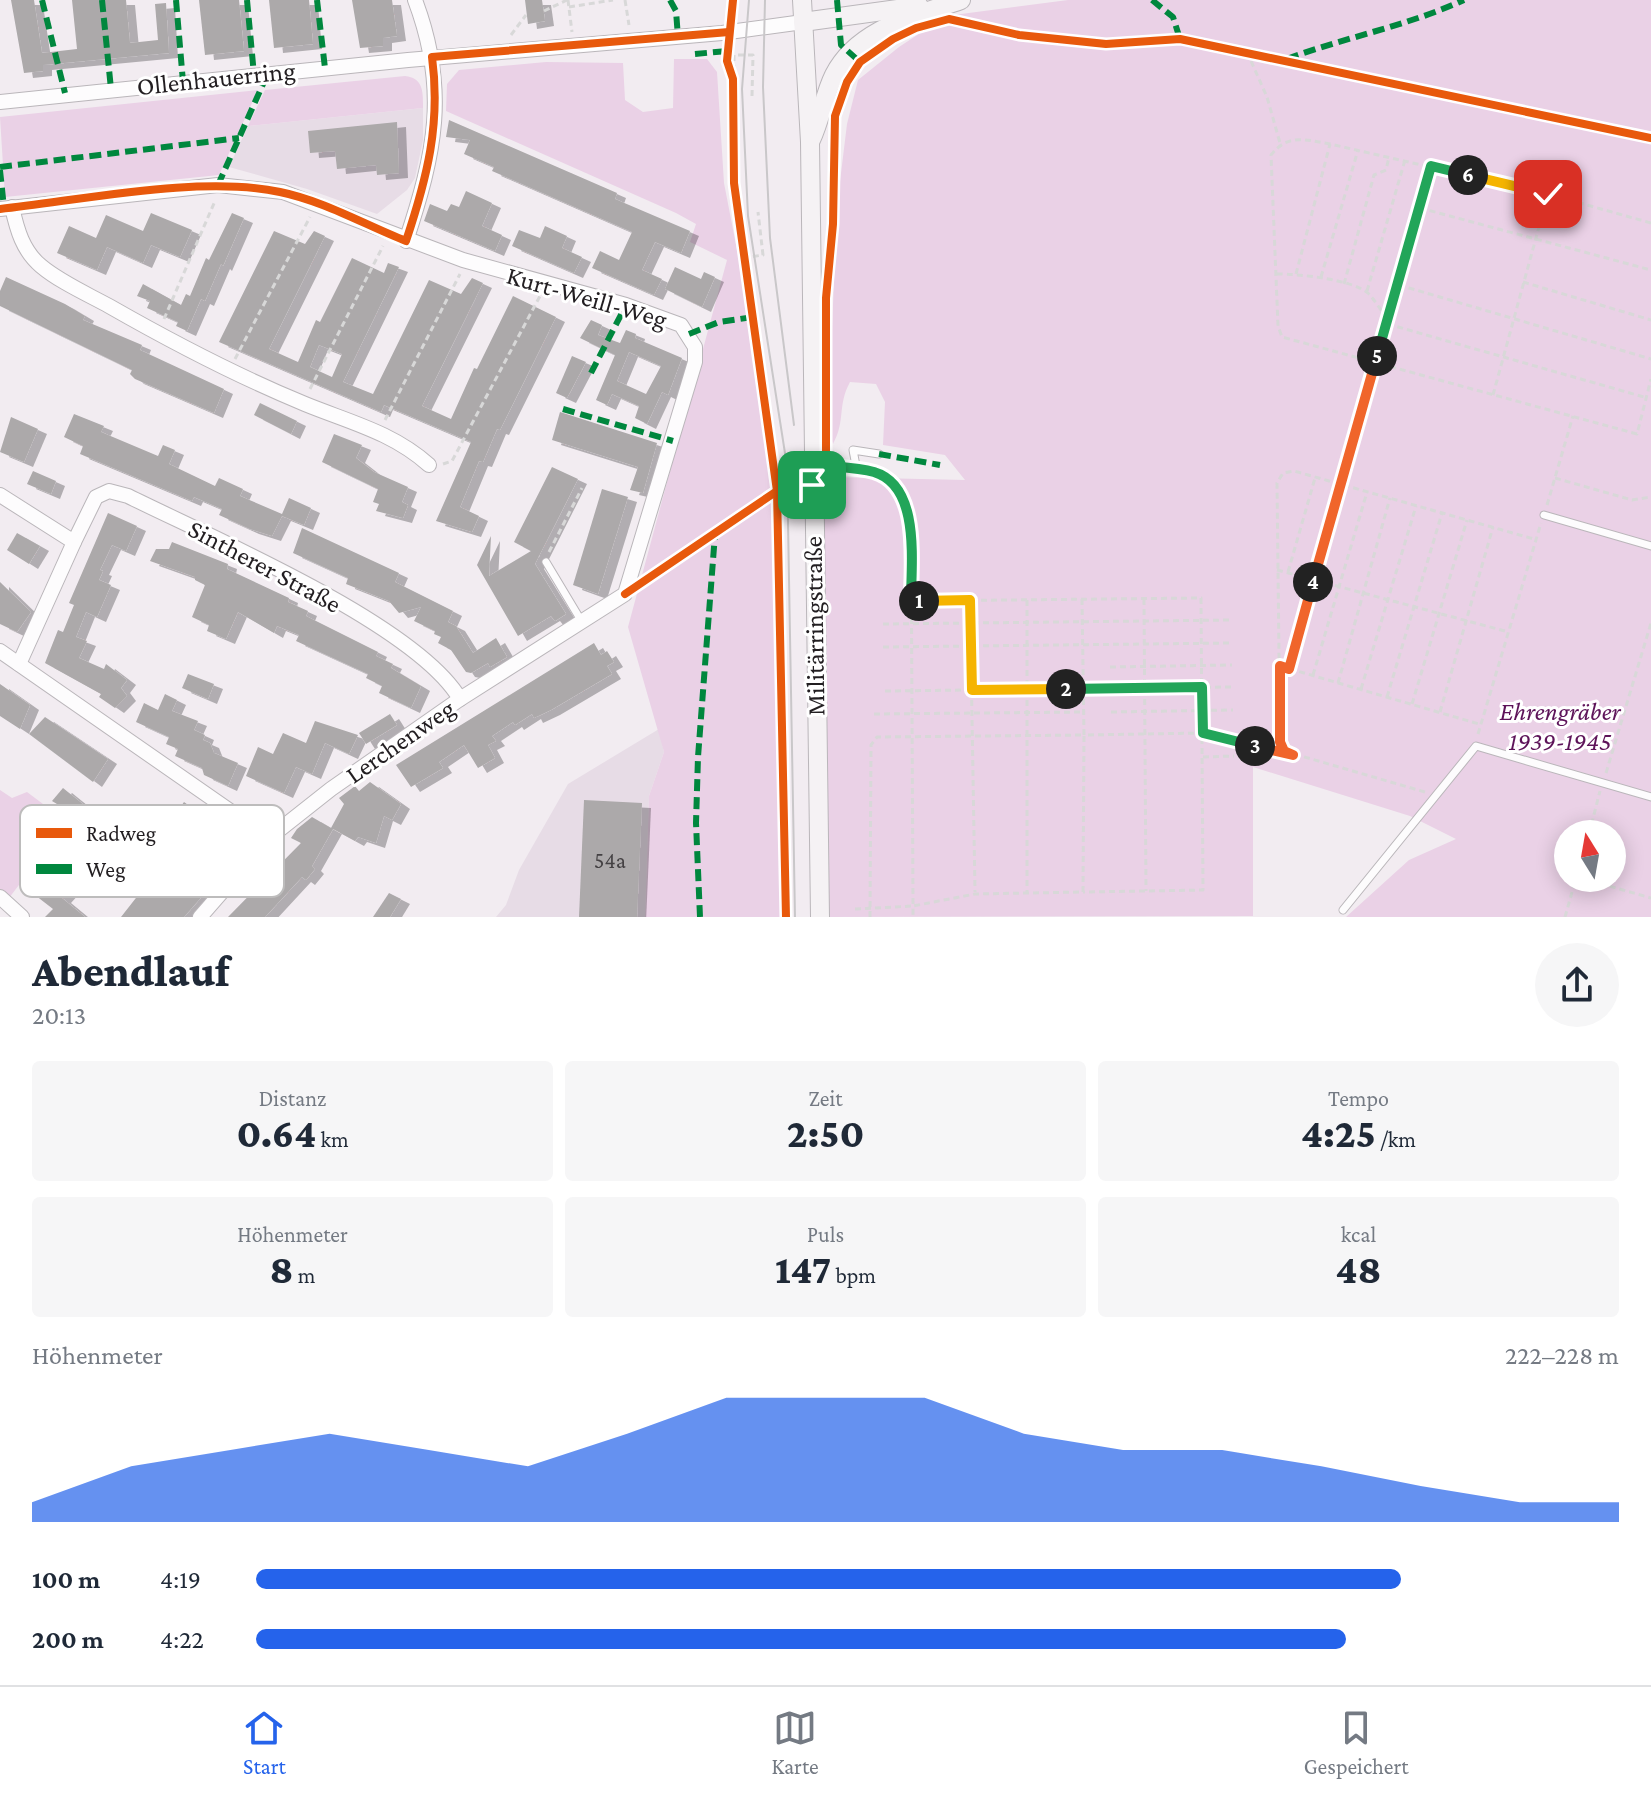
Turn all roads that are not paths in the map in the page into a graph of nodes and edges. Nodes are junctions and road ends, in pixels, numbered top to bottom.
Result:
1 (415, 0) edge
2 (802, 0) edge
3 (960, 0) edge
4 (803, 22) junction
5 (432, 57) junction
6 (0, 102) edge
7 (810, 142) junction
8 (6, 208) edge
9 (406, 241) junction
10 (879, 454) dead end
11 (812, 464) junction
12 (429, 465) road end
13 (0, 495) edge
14 (1544, 515) road end
15 (74, 542) junction
16 (1651, 546) edge
17 (546, 562) road end
18 (625, 594) joint
19 (583, 624) junction
20 (0, 651) edge
21 (19, 664) junction
22 (460, 699) junction
23 (1651, 797) edge
24 (222, 805) edge
25 (284, 826) edge
26 (0, 897) edge
27 (217, 897) edge
28 (1343, 910) dead end
29 (22, 917) edge
30 (200, 917) edge
31 (820, 917) edge

1 - 5 street
2 - 4 main road, Militärringstraße
3 - 4 main road
3 - 7 main road
4 - 5 street, Ollenhauerring
4 - 7 main road, Militärringstraße
5 - 6 street, Ollenhauerring
5 - 9 street
7 - 11 main road, Militärringstraße
8 - 9 street, Kurt-Weill-Weg
8 - 12 street
9 - 18 street, Kurt-Weill-Weg
10 - 11 lane
11 - 31 main road, Militärringstraße
13 - 15 street
14 - 16 lane
15 - 21 street, Sintherer Straße
15 - 22 street, Sintherer Straße
17 - 19 lane
18 - 19 street, Lerchenweg
19 - 22 street, Lerchenweg
20 - 21 street
21 - 24 street
22 - 25 street, Lerchenweg
23 - 28 lane
26 - 29 street
27 - 30 street, Lerchenweg

